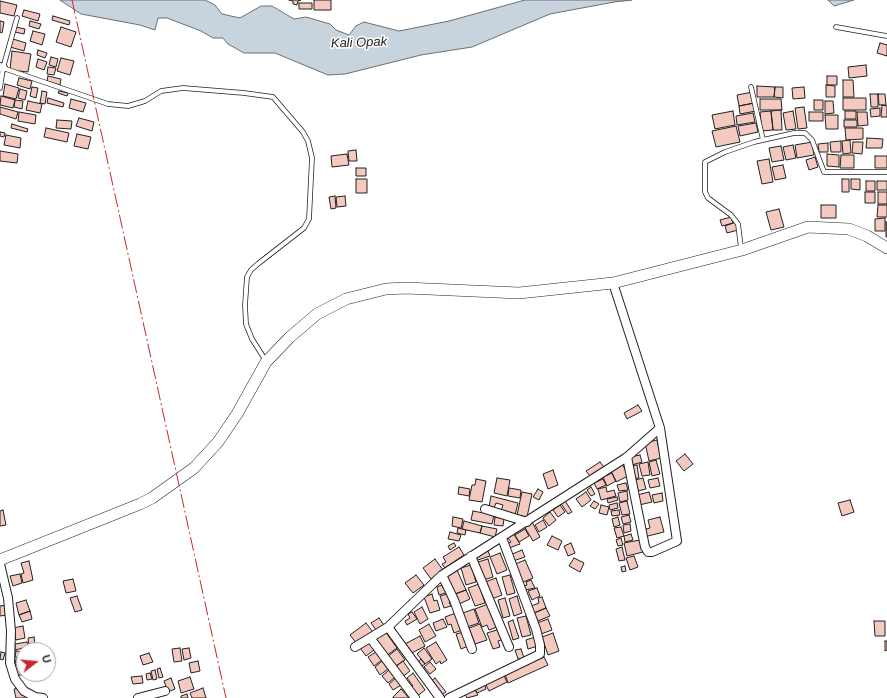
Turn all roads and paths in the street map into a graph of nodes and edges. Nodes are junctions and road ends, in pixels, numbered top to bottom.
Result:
1 (17, 18) dead end
2 (836, 27) dead end
3 (887, 36) edge
4 (2, 68) edge
5 (751, 87) dead end
6 (0, 88) edge
7 (763, 140) junction
8 (887, 172) edge
9 (887, 248) edge
10 (742, 250) junction
11 (613, 283) junction
12 (266, 362) junction
13 (660, 428) junction
14 (627, 457) junction
15 (485, 509) dead end
16 (527, 522) junction
17 (502, 538) junction
18 (471, 556) junction
19 (0, 560) edge
20 (0, 564) edge
21 (442, 575) junction
22 (388, 627) junction
23 (371, 639) junction
24 (356, 647) dead end
25 (509, 647) dead end
26 (472, 649) dead end
27 (165, 691) dead end
28 (43, 698) edge
29 (138, 698) edge
30 (415, 698) edge
31 (440, 698) edge
32 (449, 698) edge

1 - 4 lane
2 - 3 lane
4 - 6 lane
4 - 12 lane
5 - 7 lane
7 - 8 lane
7 - 10 lane
9 - 10 street
10 - 11 street
11 - 12 street
11 - 13 street
12 - 19 street
13 - 14 street
13 - 14 street
14 - 16 street
15 - 16 street
16 - 17 street
17 - 18 street
17 - 32 street
18 - 21 street
18 - 25 street
20 - 28 street
21 - 22 street
21 - 26 street
22 - 23 street
22 - 31 street
23 - 24 street
23 - 30 street
27 - 29 street

